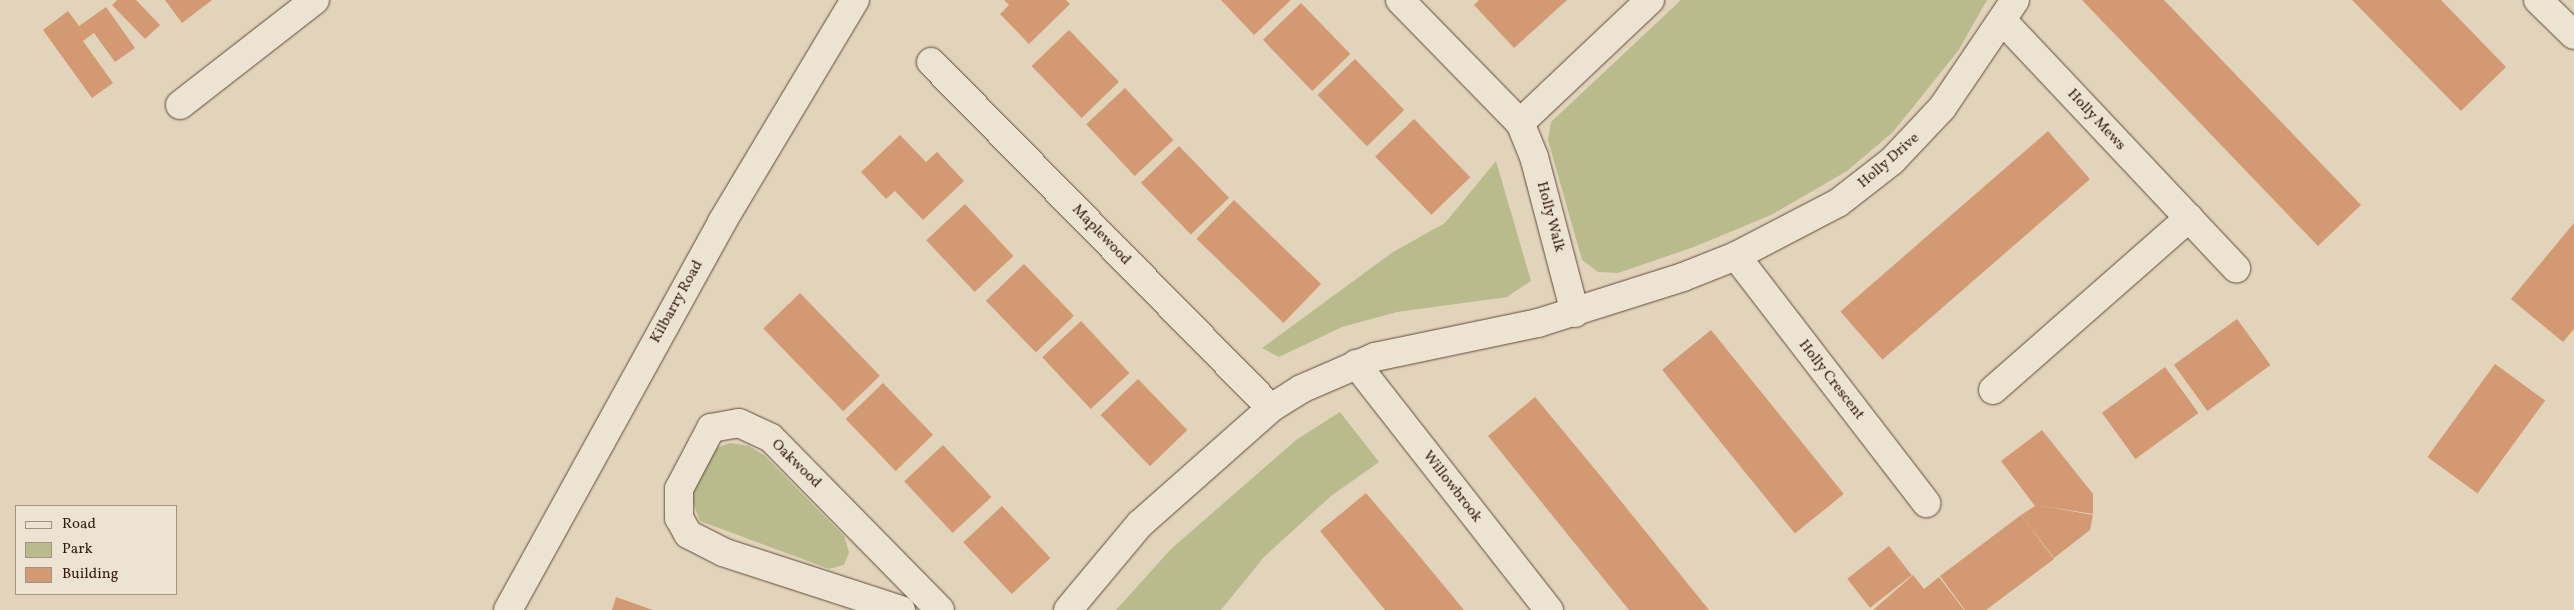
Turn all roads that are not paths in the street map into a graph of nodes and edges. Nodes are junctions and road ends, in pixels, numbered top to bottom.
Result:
1 (314, 0) edge
2 (855, 0) edge
3 (1400, 0) edge
4 (1650, 0) edge
5 (2538, 0) edge
6 (2009, 10) edge
7 (2574, 35) edge
8 (931, 62) dead end
9 (180, 105) dead end
10 (1520, 123) junction
11 (2189, 218) junction
12 (1736, 256) junction
13 (2236, 268) dead end
14 (1575, 313) junction
15 (1356, 364) junction
16 (1993, 390) dead end
17 (1270, 408) junction
18 (1926, 503) dead end
19 (508, 610) edge
20 (901, 610) edge
21 (940, 610) edge
22 (1068, 610) edge
23 (1549, 610) edge

1 - 9 street
2 - 19 street, Kilbarry Road
3 - 10 street, Holly Walk
4 - 10 street
5 - 7 street
6 - 11 street, Holly Mews
6 - 12 street, Holly Drive
8 - 17 street, Maplewood
10 - 14 street, Holly Walk
11 - 13 street, Holly Mews
11 - 16 street
12 - 14 street, Holly Drive
12 - 18 street, Holly Crescent
14 - 15 street, Holly Drive
15 - 17 street, Holly Drive
15 - 23 street, Willowbrook
17 - 22 street, Holly Drive
20 - 21 street, Oakwood

